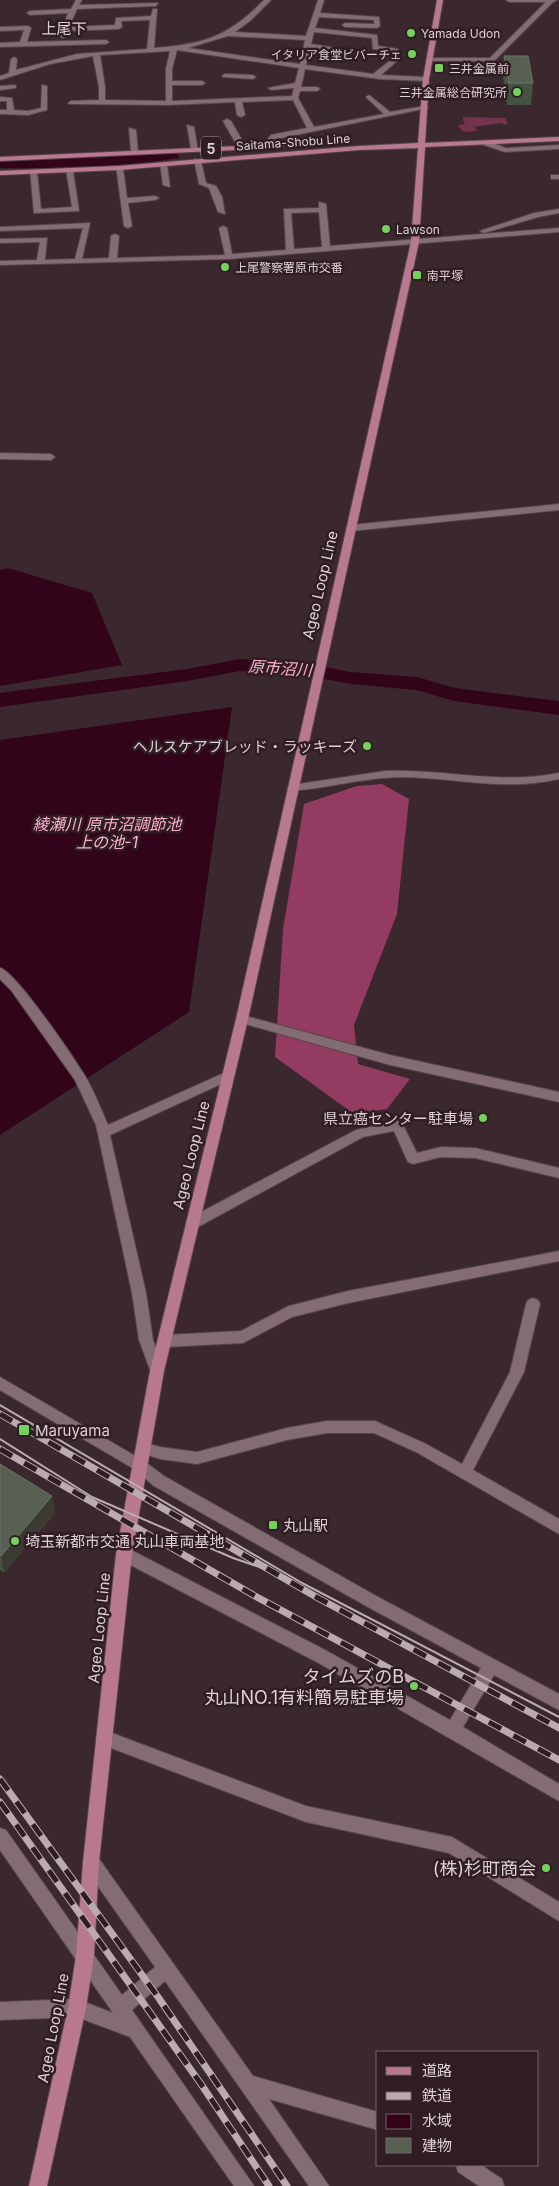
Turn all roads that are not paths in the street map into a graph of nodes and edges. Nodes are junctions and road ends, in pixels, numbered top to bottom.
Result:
1 (78, 0) edge
2 (268, 0) edge
3 (321, 0) edge
4 (440, 0) edge
5 (509, 0) edge
6 (551, 0) edge
7 (557, 0) edge
8 (156, 2) edge
9 (74, 9) junction
10 (30, 13) dead end
11 (317, 15) junction
12 (154, 18) junction
13 (98, 20) dead end
14 (66, 25) junction
15 (314, 27) junction
16 (0, 29) edge
17 (227, 34) junction
18 (309, 38) junction
19 (106, 42) dead end
20 (61, 43) junction
21 (23, 44) junction
22 (0, 45) edge
23 (307, 46) junction
24 (174, 48) junction
25 (340, 49) dead end
26 (150, 50) junction
27 (266, 52) dead end
28 (96, 54) junction
29 (14, 59) dead end
30 (428, 60) junction
31 (56, 61) junction
32 (260, 61) junction
33 (302, 67) junction
34 (12, 74) junction
35 (225, 76) dead end
36 (375, 76) junction
37 (0, 78) edge
38 (426, 79) junction
39 (169, 80) junction
40 (201, 80) dead end
41 (44, 86) dead end
42 (298, 87) junction
43 (0, 88) edge
44 (14, 88) dead end
45 (270, 88) dead end
46 (317, 89) dead end
47 (369, 97) dead end
48 (295, 98) junction
49 (0, 99) edge
50 (102, 102) junction
51 (238, 102) junction
52 (71, 103) dead end
53 (169, 103) junction
54 (424, 108) junction
55 (0, 112) edge
56 (11, 112) junction
57 (388, 114) junction
58 (241, 115) dead end
59 (227, 121) dead end
60 (190, 127) dead end
61 (311, 129) junction
62 (132, 130) dead end
63 (559, 133) edge
64 (559, 140) edge
65 (422, 143) junction
66 (487, 143) junction
67 (275, 146) junction
68 (242, 147) junction
69 (559, 147) edge
70 (183, 149) junction
71 (195, 149) junction
72 (135, 151) junction
73 (0, 159) edge
74 (197, 161) junction
75 (186, 162) junction
76 (163, 165) junction
77 (119, 168) junction
78 (69, 171) junction
79 (33, 172) junction
80 (0, 173) edge
81 (167, 185) dead end
82 (155, 198) dead end
83 (124, 201) junction
84 (559, 211) edge
85 (222, 212) dead end
86 (128, 226) dead end
87 (223, 228) dead end
88 (0, 229) edge
89 (559, 230) edge
90 (115, 236) dead end
91 (471, 237) junction
92 (0, 241) edge
93 (415, 242) junction
94 (326, 249) junction
95 (290, 252) junction
96 (230, 257) junction
97 (113, 260) junction
98 (78, 261) junction
99 (41, 262) junction
100 (0, 263) edge
101 (0, 456) edge
102 (51, 457) dead end
103 (559, 507) edge
104 (351, 528) junction
105 (559, 776) edge
106 (292, 788) junction
107 (0, 972) edge
108 (242, 1019) junction
109 (228, 1076) junction
110 (559, 1097) edge
111 (104, 1132) junction
112 (559, 1172) edge
113 (193, 1223) junction
114 (559, 1256) edge
115 (533, 1304) dead end
116 (165, 1341) junction
117 (157, 1371) junction
118 (0, 1383) edge
119 (143, 1448) junction
120 (139, 1465) junction
121 (464, 1474) junction
122 (559, 1527) edge
123 (124, 1554) junction
124 (491, 1666) junction
125 (559, 1702) edge
126 (453, 1730) junction
127 (104, 1738) junction
128 (559, 1793) edge
129 (0, 1836) edge
130 (90, 1862) junction
131 (559, 1912) edge
132 (85, 1956) junction
133 (166, 1969) junction
134 (77, 2008) junction
135 (121, 2008) junction
136 (0, 2011) edge
137 (136, 2030) junction
138 (248, 2084) junction
139 (376, 2120) edge
140 (466, 2166) edge
141 (38, 2186) edge
142 (245, 2186) edge
143 (320, 2186) edge
144 (495, 2186) edge

1 - 9 street
2 - 17 street
3 - 11 street
4 - 30 main road, Ageo Loop Line
5 - 6 street
6 - 7 street
6 - 30 street
8 - 9 street
8 - 12 street
9 - 10 street
9 - 14 street
11 - 15 street
11 - 15 street
12 - 14 street
12 - 26 street
13 - 14 street
14 - 20 street
15 - 18 street
15 - 36 street
16 - 21 street
17 - 18 street
17 - 24 street
18 - 23 street
19 - 20 street
20 - 21 street
20 - 31 street
21 - 22 street
23 - 25 street
23 - 33 street
24 - 26 street
24 - 32 street
24 - 39 street
26 - 28 street
27 - 32 street
28 - 31 street
28 - 50 street
29 - 34 street
30 - 38 main road, Ageo Loop Line
31 - 34 street
32 - 33 street
32 - 35 street
33 - 36 street
33 - 42 street
34 - 37 street
36 - 38 street
38 - 54 main road, Ageo Loop Line
39 - 40 street
39 - 53 street
41 - 56 street
42 - 45 street
42 - 46 street
42 - 48 street
43 - 44 street
47 - 57 street
48 - 51 street
48 - 61 street
49 - 56 street
50 - 52 street
50 - 53 street
51 - 53 street
51 - 58 street
54 - 57 street
54 - 65 main road, Ageo Loop Line
55 - 56 street
57 - 61 street
59 - 68 street
60 - 71 street
61 - 67 street
62 - 72 street
63 - 65 main road, Saitama-Shobu Line / 5
64 - 66 main road, Saitama-Shobu Line / 5
65 - 66 main road, Saitama-Shobu Line / 5
65 - 67 main road, Saitama-Shobu Line / 5
65 - 74 main road, Saitama-Shobu Line / 5
65 - 93 main road, Ageo Loop Line
66 - 69 street
67 - 68 main road, Saitama-Shobu Line / 5
68 - 71 main road, Saitama-Shobu Line / 5
70 - 71 main road, Saitama-Shobu Line / 5
70 - 72 main road, Saitama-Shobu Line / 5
70 - 75 main road, 5
72 - 73 main road, Saitama-Shobu Line / 5
74 - 75 main road, Saitama-Shobu Line / 5
74 - 85 street
75 - 76 main road, Saitama-Shobu Line / 5
76 - 77 main road, Saitama-Shobu Line / 5
76 - 81 street
77 - 78 main road, Saitama-Shobu Line / 5
77 - 83 street
78 - 79 main road, Saitama-Shobu Line / 5
78 - 79 street
79 - 80 main road, Saitama-Shobu Line / 5
82 - 83 street
83 - 86 street
84 - 91 street
87 - 96 street
88 - 98 street
89 - 91 street
90 - 97 street
91 - 93 street
92 - 99 street
93 - 94 street
93 - 104 main road, Ageo Loop Line
94 - 95 street
94 - 95 street
95 - 96 street
96 - 97 street
97 - 98 street
98 - 99 street
99 - 100 street
101 - 102 street
103 - 104 street
104 - 106 main road, Ageo Loop Line
105 - 106 street
106 - 108 main road, Ageo Loop Line
107 - 111 street
108 - 109 main road, Ageo Loop Line
108 - 110 street
109 - 111 street
109 - 113 main road, Ageo Loop Line
111 - 117 street
112 - 113 street
113 - 116 main road, Ageo Loop Line
114 - 116 street
115 - 121 street
116 - 117 main road, Ageo Loop Line
117 - 119 main road, Ageo Loop Line
118 - 120 street
119 - 120 main road, Ageo Loop Line
119 - 121 street
120 - 123 main road, Ageo Loop Line
120 - 124 street
121 - 122 street
123 - 126 street
123 - 127 main road, Ageo Loop Line
124 - 125 street
124 - 126 street
126 - 128 street
127 - 130 main road, Ageo Loop Line
127 - 131 street
129 - 132 street
130 - 132 main road, Ageo Loop Line
130 - 133 street
132 - 134 main road, Ageo Loop Line
132 - 135 street
133 - 135 street
133 - 138 street
134 - 136 street
134 - 137 street
134 - 141 main road, Ageo Loop Line
135 - 137 street
137 - 142 street
138 - 139 street
138 - 143 street
140 - 144 street

